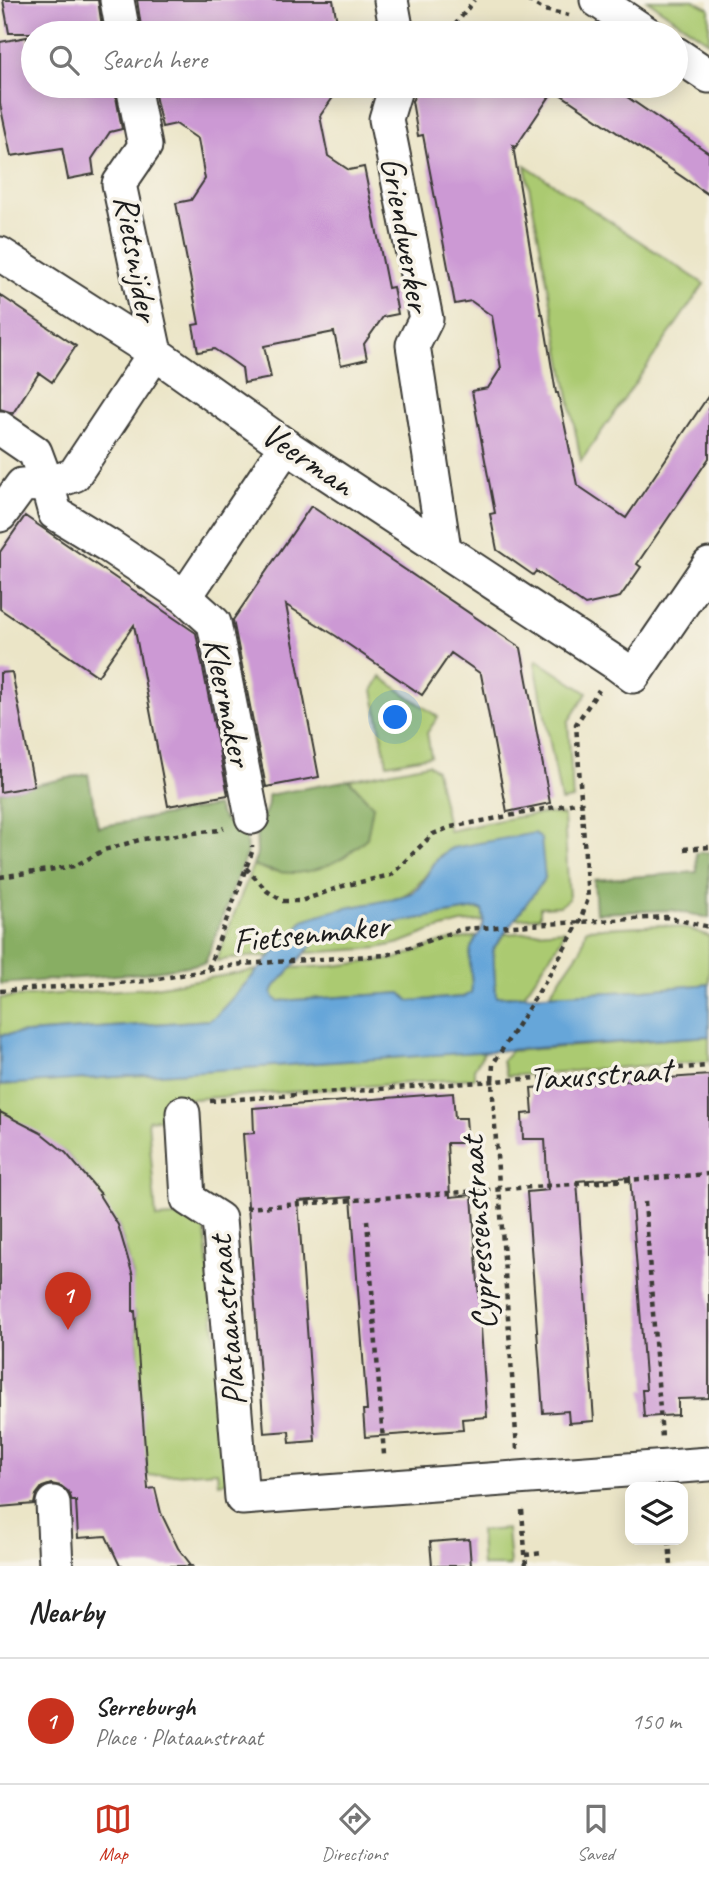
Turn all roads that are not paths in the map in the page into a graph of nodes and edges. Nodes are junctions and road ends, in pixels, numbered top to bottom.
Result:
1 (117, 0) edge
2 (391, 0) edge
3 (587, 10) edge
4 (121, 21) edge
5 (395, 21) edge
6 (615, 21) edge
7 (688, 62) edge
8 (709, 76) edge
9 (135, 98) edge
10 (392, 98) edge
11 (0, 254) edge
12 (155, 353) junction
13 (0, 428) edge
14 (286, 446) junction
15 (47, 484) junction
16 (0, 514) edge
17 (444, 549) junction
18 (709, 565) edge
19 (186, 597) junction
20 (252, 817) road end
21 (183, 1113) road end
22 (709, 1464) edge
23 (53, 1503) dead end
24 (55, 1566) edge

1 - 4 street
2 - 5 street
3 - 6 street
7 - 8 street
9 - 12 street, Rietsnijder
10 - 17 street, Griendwerker
11 - 12 street, Veerman
12 - 14 street, Veerman
12 - 15 street
13 - 15 street, Kleermaker
14 - 17 street, Veerman
14 - 19 street, Kleermaker
15 - 16 street
15 - 19 street, Kleermaker
17 - 18 street, Veerman
19 - 20 street, Kleermaker
21 - 22 street, Plataanstraat
23 - 24 street

